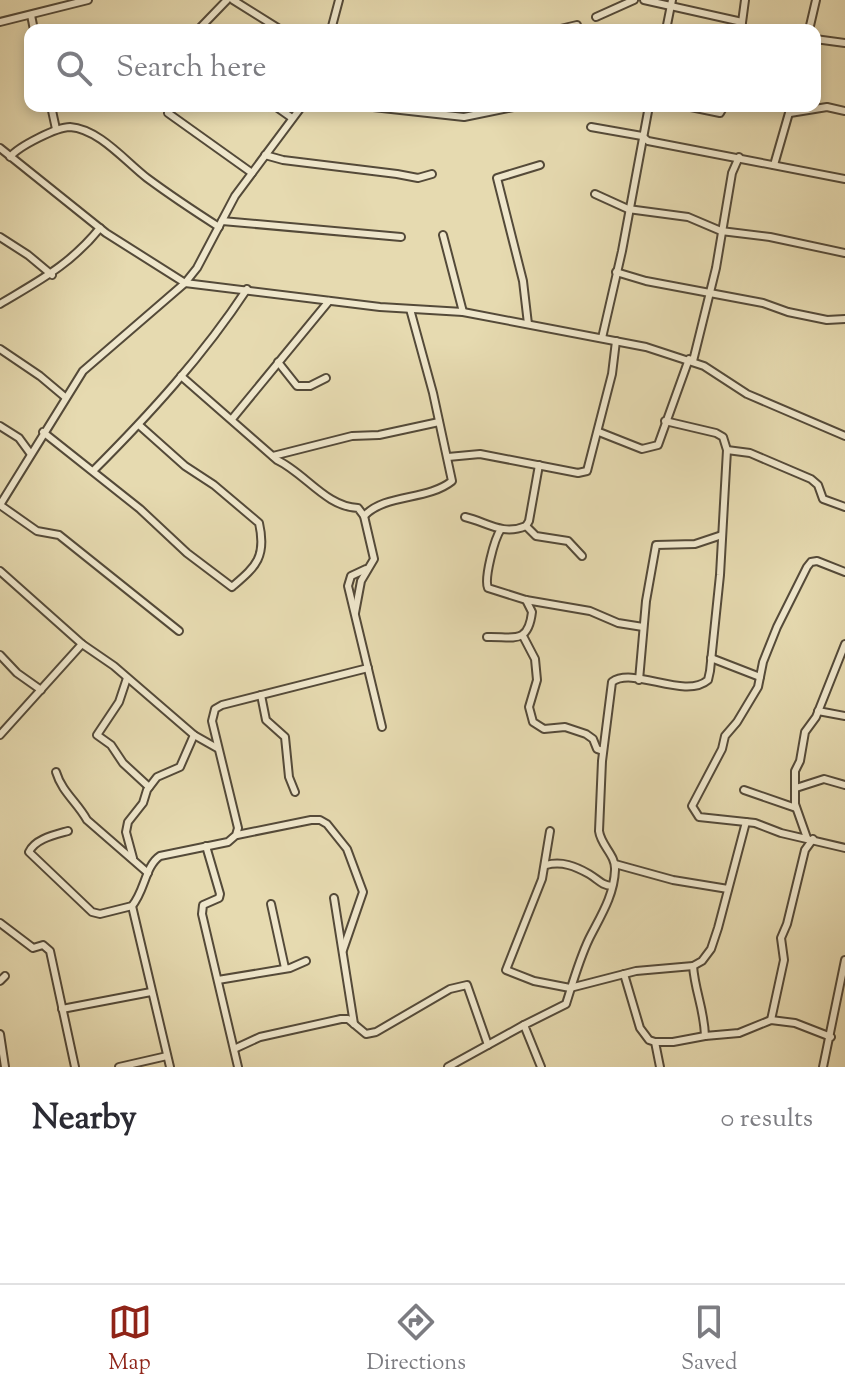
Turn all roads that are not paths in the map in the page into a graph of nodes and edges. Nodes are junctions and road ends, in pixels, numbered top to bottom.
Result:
1 (88, 0) edge
2 (227, 0) edge
3 (233, 0) edge
4 (339, 0) edge
5 (634, 0) edge
6 (644, 0) edge
7 (745, 0) edge
8 (816, 0) edge
9 (672, 4) edge
10 (31, 15) junction
11 (596, 17) dead end
12 (0, 22) edge
13 (33, 24) edge
14 (204, 24) edge
15 (271, 24) edge
16 (333, 24) edge
17 (667, 24) edge
18 (736, 24) edge
19 (742, 24) edge
20 (811, 24) edge
21 (821, 38) edge
22 (845, 43) edge
23 (821, 107) edge
24 (845, 111) edge
25 (52, 112) edge
26 (284, 112) edge
27 (297, 112) edge
28 (419, 112) edge
29 (489, 112) edge
30 (648, 112) edge
31 (789, 112) edge
32 (168, 113) dead end
33 (292, 118) junction
34 (591, 127) dead end
35 (56, 129) junction
36 (645, 138) junction
37 (0, 148) edge
38 (265, 155) junction
39 (10, 157) junction
40 (739, 157) junction
41 (540, 165) dead end
42 (774, 165) junction
43 (252, 173) junction
44 (432, 174) dead end
45 (845, 179) edge
46 (595, 194) dead end
47 (628, 209) junction
48 (220, 224) junction
49 (100, 228) junction
50 (721, 231) junction
51 (443, 235) dead end
52 (0, 237) edge
53 (401, 237) dead end
54 (845, 253) edge
55 (616, 272) junction
56 (52, 275) junction
57 (185, 283) junction
58 (247, 289) junction
59 (709, 293) junction
60 (329, 301) junction
61 (0, 304) edge
62 (410, 309) junction
63 (463, 312) junction
64 (845, 319) edge
65 (528, 324) junction
66 (602, 338) junction
67 (616, 341) junction
68 (0, 349) edge
69 (691, 360) junction
70 (278, 362) junction
71 (181, 376) junction
72 (326, 378) dead end
73 (65, 397) junction
74 (232, 419) junction
75 (665, 421) junction
76 (439, 422) junction
77 (139, 425) junction
78 (0, 426) edge
79 (43, 432) junction
80 (599, 432) junction
81 (845, 436) edge
82 (19, 438) junction
83 (39, 439) junction
84 (727, 450) junction
85 (30, 453) junction
86 (273, 456) junction
87 (448, 457) junction
88 (539, 465) junction
89 (93, 471) junction
90 (0, 505) edge
91 (845, 507) edge
92 (364, 516) junction
93 (465, 517) dead end
94 (526, 526) junction
95 (501, 529) junction
96 (722, 535) junction
97 (582, 556) dead end
98 (369, 567) junction
99 (0, 571) edge
100 (845, 572) edge
101 (526, 600) junction
102 (355, 613) junction
103 (643, 627) junction
104 (179, 631) dead end
105 (523, 636) junction
106 (487, 637) dead end
107 (82, 644) junction
108 (845, 644) edge
109 (0, 655) edge
110 (711, 658) junction
111 (368, 668) junction
112 (760, 677) junction
113 (127, 678) junction
114 (639, 680) junction
115 (41, 690) junction
116 (261, 695) junction
117 (818, 711) junction
118 (845, 716) edge
119 (382, 727) dead end
120 (0, 735) edge
121 (194, 735) junction
122 (217, 748) junction
123 (603, 751) junction
124 (56, 772) dead end
125 (845, 785) edge
126 (149, 787) junction
127 (796, 788) junction
128 (744, 790) dead end
129 (295, 792) dead end
130 (796, 808) junction
131 (746, 822) junction
132 (68, 831) dead end
133 (550, 831) dead end
134 (236, 835) junction
135 (810, 838) junction
136 (206, 846) junction
137 (845, 848) edge
138 (133, 858) junction
139 (615, 864) junction
140 (546, 865) junction
141 (148, 873) junction
142 (612, 886) junction
143 (728, 889) junction
144 (334, 898) dead end
145 (271, 904) dead end
146 (132, 906) junction
147 (0, 923) edge
148 (343, 950) junction
149 (845, 960) edge
150 (306, 961) dead end
151 (693, 966) junction
152 (285, 968) junction
153 (624, 974) junction
154 (218, 980) junction
155 (570, 988) junction
156 (151, 992) junction
157 (62, 1009) junction
158 (771, 1020) junction
159 (354, 1024) junction
160 (524, 1025) junction
161 (0, 1034) edge
162 (705, 1036) junction
163 (831, 1037) junction
164 (655, 1042) junction
165 (488, 1045) junction
166 (234, 1049) junction
167 (167, 1056) junction
168 (465, 1057) junction
169 (5, 1067) edge
170 (75, 1067) edge
171 (119, 1067) edge
172 (170, 1067) edge
173 (238, 1067) edge
174 (448, 1067) edge
175 (470, 1067) edge
176 (541, 1067) edge
177 (660, 1067) edge
178 (823, 1067) edge

1 - 10 street
2 - 14 street
3 - 15 street
4 - 16 street
5 - 11 street
6 - 9 street
7 - 19 street
8 - 20 street
9 - 17 street
9 - 18 street
10 - 12 street
10 - 13 street
21 - 22 street
23 - 24 street
25 - 35 street
26 - 33 street
27 - 33 street
28 - 29 street
30 - 36 street
31 - 42 street
32 - 43 street
33 - 38 street
34 - 36 street
35 - 39 street
35 - 48 street
36 - 40 street
36 - 47 street
37 - 39 street
38 - 43 street
38 - 44 street
39 - 49 street
40 - 42 street
40 - 50 street
41 - 65 street
42 - 45 street
43 - 48 street
46 - 47 street
47 - 50 street
47 - 55 street
48 - 53 street
48 - 57 street
49 - 56 street
49 - 57 street
50 - 54 street
50 - 59 street
51 - 63 street
52 - 56 street
55 - 59 street
55 - 66 street
56 - 61 street
57 - 58 street
57 - 73 street
58 - 60 street
58 - 71 street
59 - 64 street
59 - 69 street
60 - 62 street
60 - 70 street
62 - 63 street
62 - 76 street
63 - 65 street
65 - 66 street
66 - 67 street
67 - 69 street
67 - 80 street
68 - 73 street
69 - 75 street
69 - 81 street
70 - 72 street
70 - 74 street
71 - 74 street
71 - 77 street
73 - 79 street
74 - 86 street
75 - 80 street
75 - 84 street
76 - 86 street
76 - 87 street
77 - 89 street
77 - 89 street
78 - 82 street
79 - 83 street
79 - 89 street
80 - 88 street
82 - 83 street
82 - 85 street
83 - 85 street
84 - 91 street
84 - 96 street
85 - 90 street
86 - 92 street
87 - 88 street
87 - 92 street
88 - 94 street
90 - 104 street
92 - 98 street
93 - 95 street
94 - 95 street
94 - 97 street
95 - 101 street
96 - 103 street
96 - 110 street
98 - 102 street
98 - 102 street
99 - 107 street
100 - 112 street
101 - 103 street
101 - 105 street
102 - 111 street
103 - 114 street
105 - 106 street
105 - 123 street
107 - 113 street
107 - 115 street
108 - 117 street
109 - 115 street
110 - 112 street
110 - 114 street
111 - 116 street
111 - 119 street
112 - 131 street
113 - 121 street
113 - 126 street
114 - 123 street
115 - 120 street
116 - 122 street
116 - 129 street
117 - 118 street
117 - 127 street
121 - 122 street
121 - 126 street
122 - 134 street
123 - 139 street
124 - 138 street
125 - 127 street
126 - 138 street
127 - 130 street
128 - 130 street
130 - 135 street
131 - 135 street
131 - 143 street
132 - 146 street
133 - 140 street
134 - 136 street
134 - 148 street
135 - 137 street
135 - 158 street
136 - 141 street
136 - 154 street
138 - 141 street
139 - 142 street
139 - 143 street
140 - 142 street
140 - 155 street
141 - 146 street
142 - 155 street
143 - 151 street
144 - 148 street
145 - 152 street
146 - 156 street
147 - 157 street
148 - 159 street
149 - 163 street
150 - 152 street
151 - 153 street
151 - 162 street
152 - 154 street
153 - 155 street
153 - 164 street
154 - 166 street
155 - 160 street
156 - 157 street
156 - 167 street
157 - 170 street
158 - 162 street
158 - 163 street
159 - 165 street
159 - 166 street
160 - 165 street
160 - 176 street
161 - 169 street
162 - 164 street
163 - 178 street
164 - 177 street
165 - 168 street
166 - 173 street
167 - 171 street
167 - 172 street
168 - 174 street
168 - 175 street

